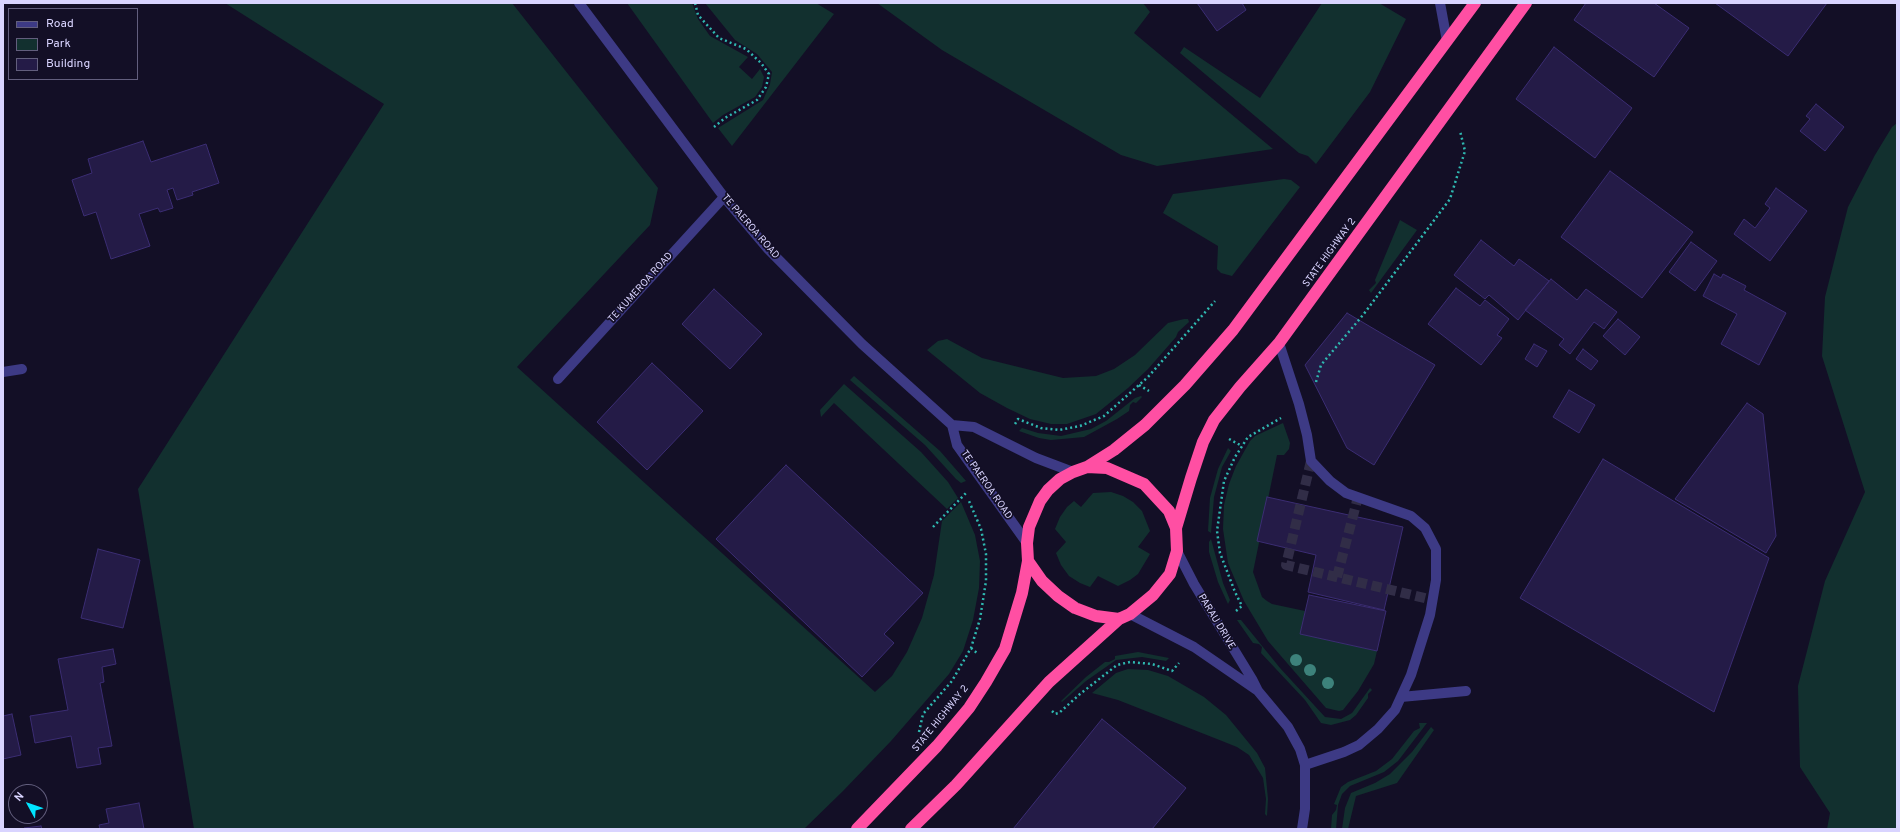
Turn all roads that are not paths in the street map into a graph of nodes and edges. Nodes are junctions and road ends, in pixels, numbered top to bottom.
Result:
1 (579, 3) edge
2 (1440, 3) edge
3 (1475, 3) edge
4 (1526, 3) edge
5 (1447, 41) junction
6 (724, 198) junction
7 (1279, 343) junction
8 (22, 369) dead end
9 (3, 372) edge
10 (558, 379) dead end
11 (952, 425) junction
12 (1087, 467) junction
13 (1073, 472) junction
14 (1176, 528) junction
15 (1026, 543) junction
16 (1177, 551) junction
17 (1028, 561) junction
18 (1125, 616) junction
19 (1258, 691) junction
20 (1466, 691) dead end
21 (1401, 697) junction
22 (1305, 765) junction
23 (857, 829) edge
24 (911, 829) edge
25 (1302, 829) edge

1 - 6 street, TE PAEROA ROAD
2 - 5 street
3 - 5 highway
4 - 7 highway, STATE HIGHWAY 2
5 - 12 highway
6 - 10 street, TE KUMEROA ROAD
6 - 11 street, TE PAEROA ROAD
7 - 14 highway, STATE HIGHWAY 2
7 - 21 street
8 - 9 street
11 - 13 street
11 - 15 street, TE PAEROA ROAD
12 - 13 highway
12 - 14 highway
13 - 15 highway
14 - 16 highway
15 - 17 highway
16 - 18 highway
16 - 19 street, PARAU DRIVE
17 - 18 highway
17 - 23 highway, STATE HIGHWAY 2
18 - 19 street, PARAU DRIVE
18 - 24 highway
19 - 22 street, PARAU DRIVE
20 - 21 street
21 - 22 street
22 - 25 street, PARAU DRIVE

